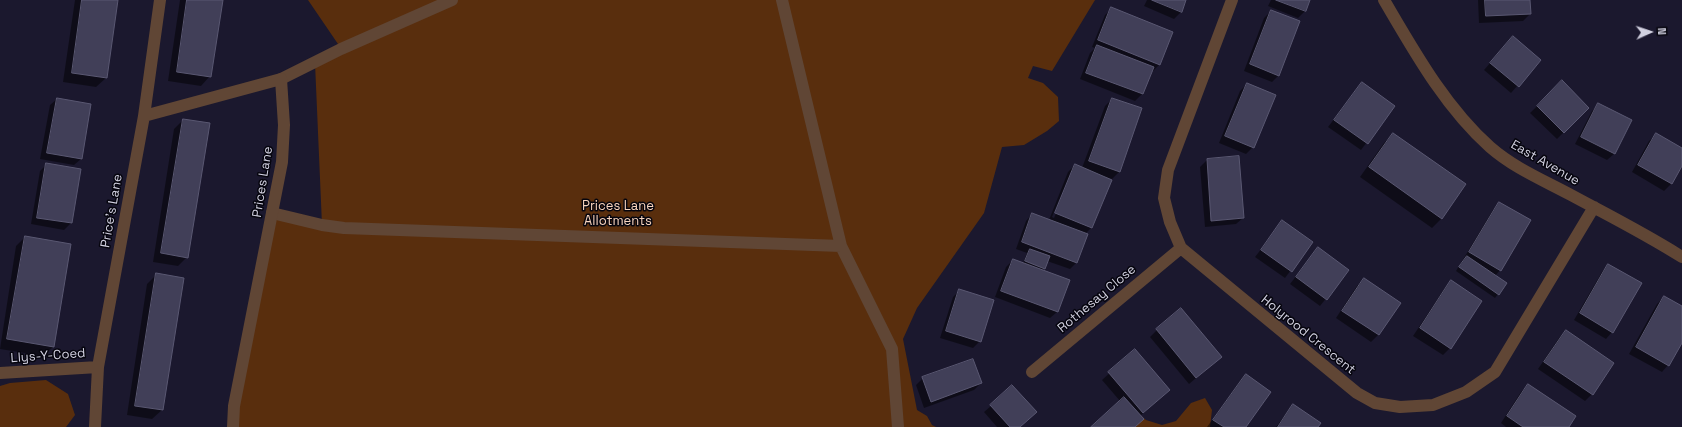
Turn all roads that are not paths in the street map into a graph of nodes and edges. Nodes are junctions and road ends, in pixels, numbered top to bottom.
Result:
1 (160, 0) edge
2 (452, 0) edge
3 (782, 0) edge
4 (1232, 0) edge
5 (1384, 0) edge
6 (281, 79) junction
7 (144, 116) junction
8 (1594, 207) junction
9 (272, 213) junction
10 (841, 246) junction
11 (1181, 248) junction
12 (1682, 257) edge
13 (98, 367) junction
14 (1032, 372) dead end
15 (0, 373) edge
16 (95, 427) edge
17 (233, 427) edge
18 (898, 427) edge

1 - 7 street, Price's Lane
2 - 6 street
3 - 10 street
4 - 11 street, Holyrood Crescent
5 - 8 street, East Avenue
6 - 7 street
6 - 9 street, Prices Lane
7 - 13 street, Price's Lane
8 - 11 street, Holyrood Crescent
8 - 12 street, East Avenue
9 - 10 street
9 - 17 street, Prices Lane
10 - 18 street
11 - 14 street, Rothesay Close
13 - 15 street, Llys-Y-Coed
13 - 16 street, Price's Lane

